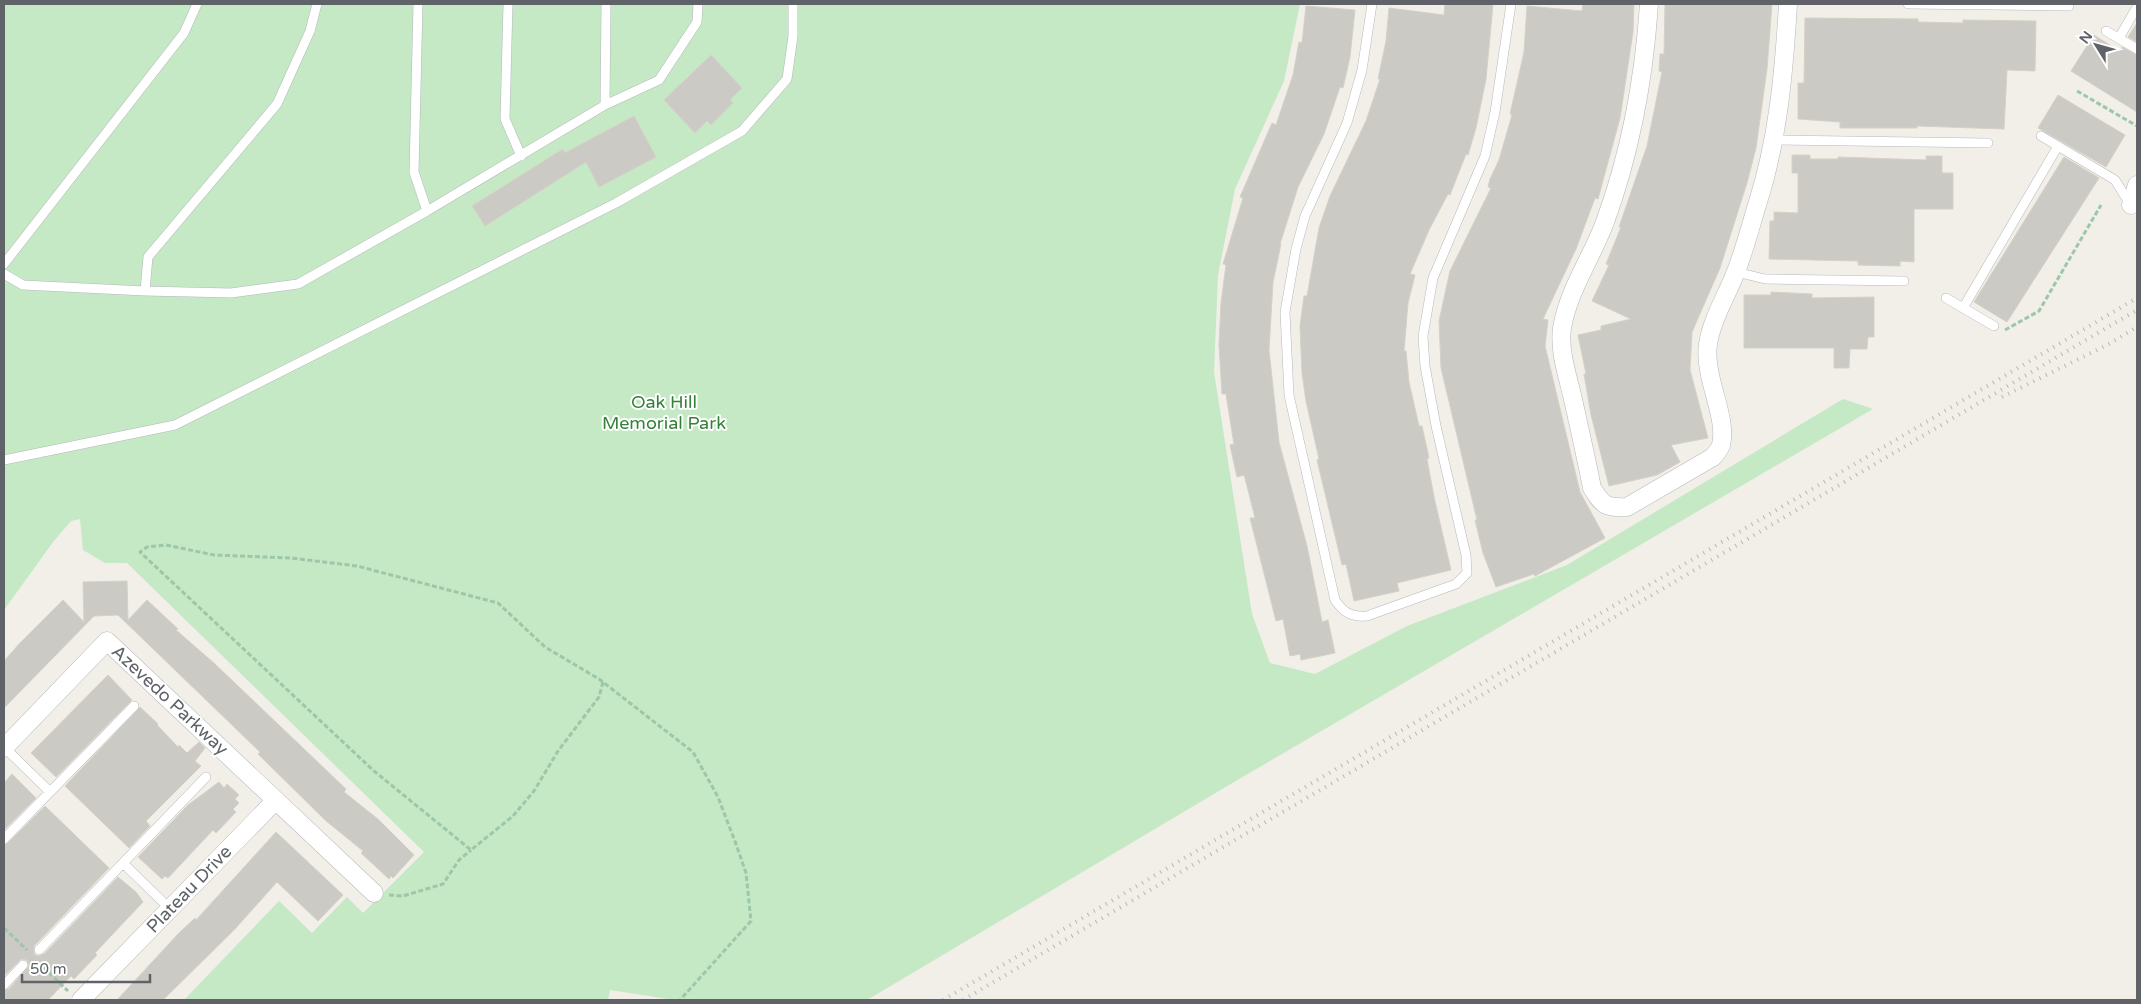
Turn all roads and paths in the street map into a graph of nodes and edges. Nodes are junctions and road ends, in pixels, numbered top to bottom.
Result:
1 (197, 4) edge
2 (317, 4) edge
3 (418, 4) edge
4 (508, 4) edge
5 (606, 4) edge
6 (698, 4) edge
7 (792, 4) edge
8 (1372, 4) edge
9 (1511, 4) edge
10 (1649, 4) edge
11 (1788, 4) edge
12 (1908, 4) edge
13 (2069, 6) dead end
14 (2137, 7) edge
15 (2106, 31) dead end
16 (2119, 38) junction
17 (2137, 49) edge
18 (2077, 91) dead end
19 (605, 105) junction
20 (2137, 126) edge
21 (2041, 136) dead end
22 (1774, 140) junction
23 (1988, 143) dead end
24 (2058, 146) junction
25 (521, 156) junction
26 (2137, 185) edge
27 (2102, 205) dead end
28 (2131, 205) joint
29 (428, 210) junction
30 (4, 264) edge
31 (1736, 272) junction
32 (4, 274) edge
33 (1904, 281) dead end
34 (144, 291) junction
35 (1946, 298) dead end
36 (1963, 308) junction
37 (1994, 326) joint
38 (4, 460) edge
39 (603, 682) junction
40 (134, 706) dead end
41 (4, 747) edge
42 (206, 777) dead end
43 (50, 792) junction
44 (276, 800) junction
45 (4, 839) edge
46 (471, 850) junction
47 (123, 863) junction
48 (374, 893) joint
49 (170, 908) junction
50 (4, 928) edge
51 (39, 950) dead end
52 (23, 965) dead end
53 (4, 985) edge
54 (77, 998) edge
55 (680, 1000) edge

1 - 30 lane
2 - 34 lane
3 - 29 lane
4 - 25 lane
5 - 19 lane
6 - 19 lane
7 - 38 lane
8 - 9 lane
10 - 31 street
11 - 22 street
12 - 13 lane
14 - 16 lane
15 - 16 lane
16 - 17 lane
18 - 20 path
19 - 25 lane
21 - 24 lane
22 - 23 lane
22 - 31 street
24 - 28 lane
24 - 36 lane
25 - 29 lane
26 - 28 street
27 - 37 path
29 - 34 lane
31 - 33 lane
32 - 34 lane
35 - 36 lane
36 - 37 lane
39 - 46 path
39 - 46 path
39 - 55 path
40 - 43 lane
41 - 43 lane
41 - 44 street, Azevedo Parkway
42 - 47 lane
43 - 45 lane
44 - 48 street
44 - 49 street, Plateau Drive
46 - 48 path
47 - 49 lane
47 - 51 lane
49 - 54 street, Plateau Drive
50 - 54 path
52 - 53 lane

